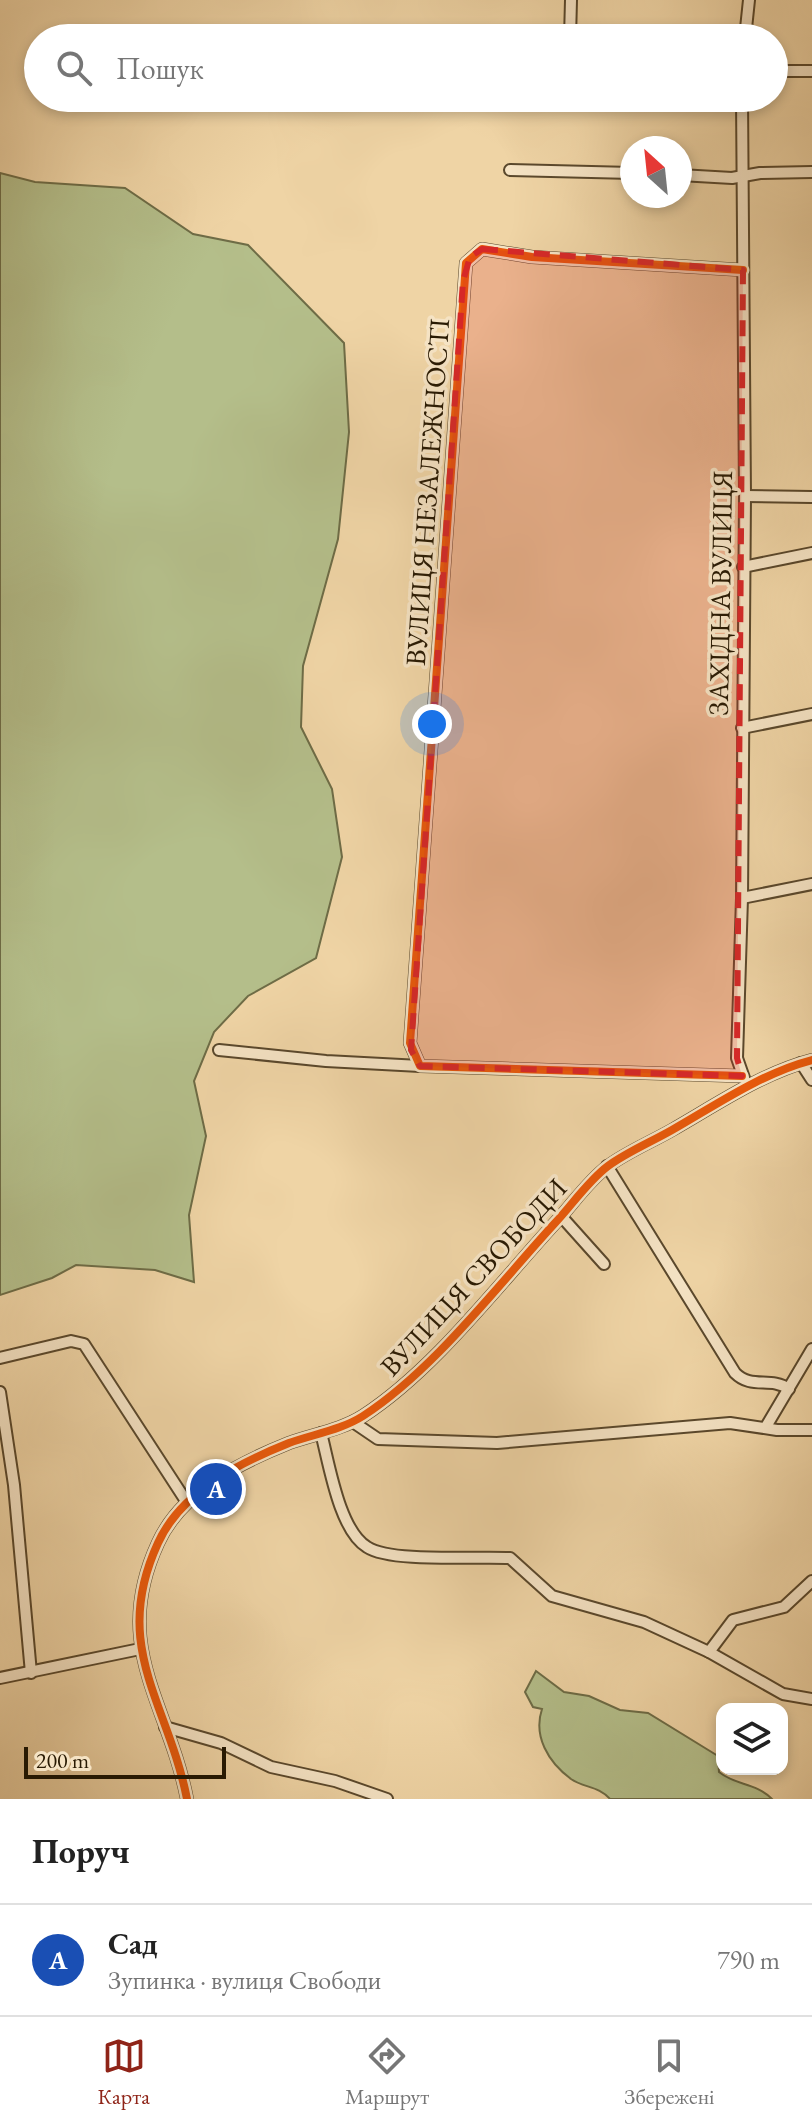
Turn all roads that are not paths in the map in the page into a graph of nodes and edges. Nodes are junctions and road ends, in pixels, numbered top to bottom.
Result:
1 (571, 0) edge
2 (749, 0) edge
3 (570, 24) edge
4 (746, 24) edge
5 (788, 71) edge
6 (812, 71) edge
7 (742, 112) edge
8 (510, 170) dead end
9 (812, 172) edge
10 (620, 173) edge
11 (692, 176) edge
12 (743, 178) junction
13 (743, 270) junction
14 (745, 496) junction
15 (812, 497) edge
16 (812, 553) edge
17 (743, 567) junction
18 (812, 714) edge
19 (742, 728) junction
20 (812, 884) edge
21 (742, 898) junction
22 (219, 1050) dead end
23 (807, 1061) edge
24 (420, 1066) junction
25 (742, 1076) junction
26 (812, 1080) edge
27 (750, 1086) junction
28 (607, 1166) junction
29 (561, 1216) junction
30 (604, 1264) dead end
31 (812, 1349) edge
32 (0, 1358) edge
33 (789, 1389) junction
34 (0, 1392) edge
35 (353, 1422) junction
36 (767, 1425) junction
37 (812, 1430) edge
38 (321, 1433) junction
39 (186, 1501) junction
40 (812, 1581) edge
41 (140, 1649) junction
42 (709, 1652) junction
43 (31, 1673) junction
44 (0, 1678) edge
45 (812, 1699) edge
46 (165, 1727) junction
47 (187, 1799) edge
48 (387, 1799) edge

1 - 3 street
2 - 4 street
5 - 6 street
7 - 12 street, ЗАХІДНА ВУЛИЦЯ
8 - 10 street
9 - 12 street
11 - 12 street
12 - 13 street, ЗАХІДНА ВУЛИЦЯ
13 - 14 street, ЗАХІДНА ВУЛИЦЯ
13 - 24 street, ВУЛИЦЯ НЕЗАЛЕЖНОСТІ
14 - 15 street
14 - 17 street, ЗАХІДНА ВУЛИЦЯ
16 - 17 street
17 - 19 street, ЗАХІДНА ВУЛИЦЯ
18 - 19 street
19 - 21 street, ЗАХІДНА ВУЛИЦЯ
20 - 21 street
21 - 25 street, ЗАХІДНА ВУЛИЦЯ
22 - 24 street
23 - 26 street
23 - 27 street, ВУЛИЦЯ СВОБОДИ
24 - 25 street
25 - 27 street
27 - 28 street, ВУЛИЦЯ СВОБОДИ
28 - 29 street, ВУЛИЦЯ СВОБОДИ
28 - 33 street
29 - 30 street
29 - 35 street, ВУЛИЦЯ СВОБОДИ
31 - 33 street
32 - 39 street
33 - 36 street
34 - 43 street
35 - 36 street
35 - 38 street, ВУЛИЦЯ СВОБОДИ
36 - 37 street
38 - 39 street, ВУЛИЦЯ СВОБОДИ
38 - 42 street
39 - 41 street, ВУЛИЦЯ СВОБОДИ
40 - 42 street
41 - 43 street
41 - 46 street, ВУЛИЦЯ СВОБОДИ
42 - 45 street
43 - 44 street
46 - 47 street, ВУЛИЦЯ СВОБОДИ
46 - 48 street

